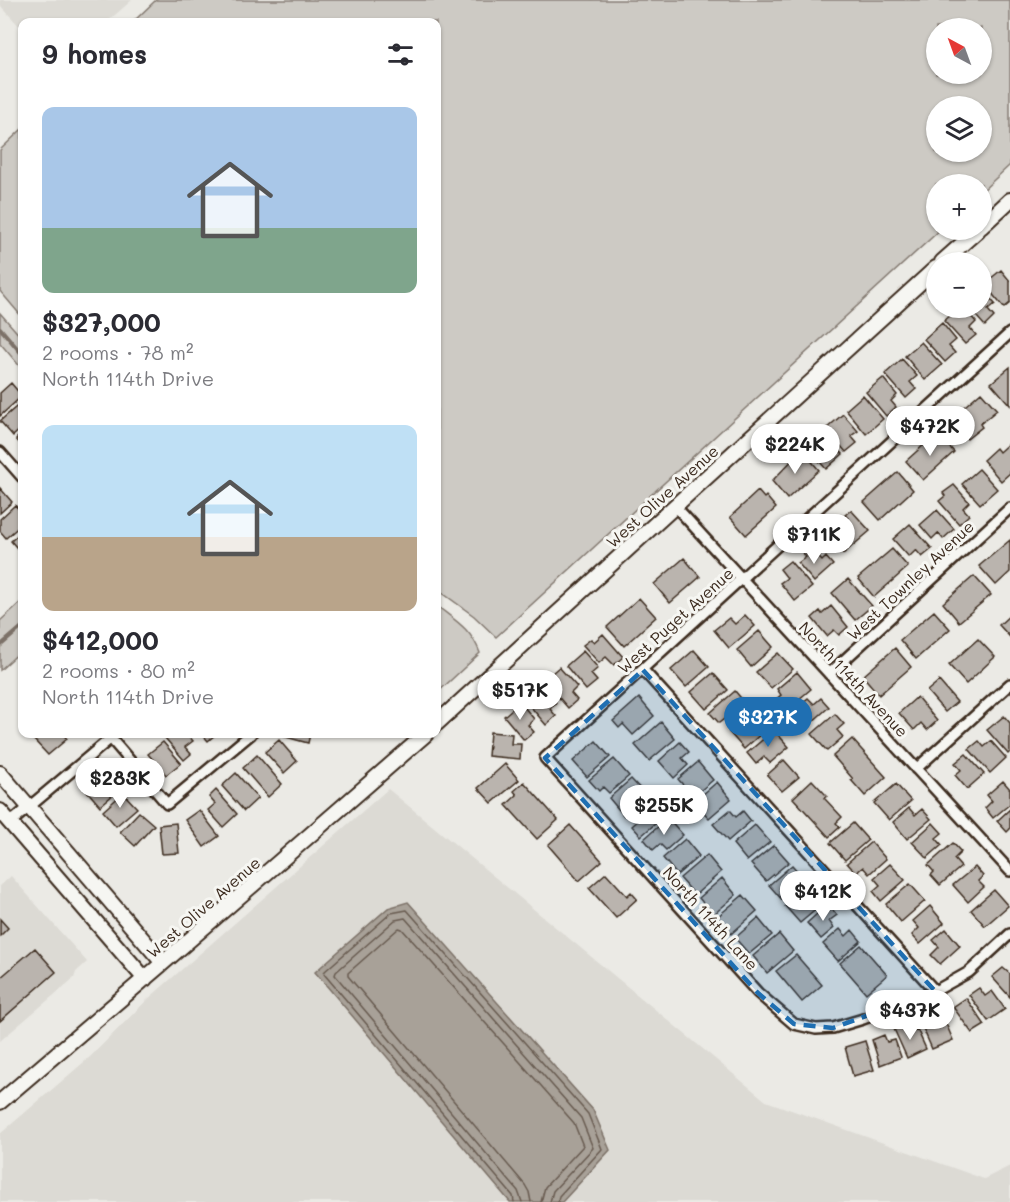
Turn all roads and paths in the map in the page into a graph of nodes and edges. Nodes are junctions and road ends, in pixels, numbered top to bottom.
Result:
1 (1010, 200) edge
2 (992, 217) edge
3 (967, 240) edge
4 (953, 252) edge
5 (926, 277) edge
6 (1010, 333) edge
7 (2, 458) edge
8 (18, 473) edge
9 (676, 507) junction
10 (1010, 508) edge
11 (742, 579) junction
12 (643, 670) junction
13 (829, 674) junction
14 (1010, 684) edge
15 (441, 719) edge
16 (107, 738) edge
17 (111, 738) edge
18 (246, 738) edge
19 (421, 738) edge
20 (545, 758) joint
21 (916, 769) junction
22 (0, 773) edge
23 (29, 807) junction
24 (0, 811) edge
25 (10, 823) junction
26 (1010, 871) edge
27 (1010, 934) edge
28 (163, 963) junction
29 (145, 979) junction
30 (935, 991) junction
31 (0, 1102) edge

1 - 2 main road
3 - 4 main road
5 - 9 main road, West Olive Avenue
6 - 11 street, West Puget Avenue
7 - 8 street
9 - 11 street, North 114th Avenue
9 - 15 main road, West Olive Avenue
10 - 13 street, West Townley Avenue
11 - 12 street, West Puget Avenue
11 - 13 street, North 114th Avenue
12 - 20 street, West Puget Avenue
12 - 30 street
13 - 21 street, North 114th Avenue
14 - 21 street
16 - 23 street
17 - 18 street
19 - 28 main road, West Olive Avenue
20 - 30 street, North 114th Lane
21 - 26 street, North 114th Avenue
22 - 23 main road
23 - 25 street
23 - 28 main road
24 - 25 main road
25 - 29 main road
27 - 30 street
28 - 29 main road, West Olive Avenue
29 - 31 main road, West Olive Avenue

